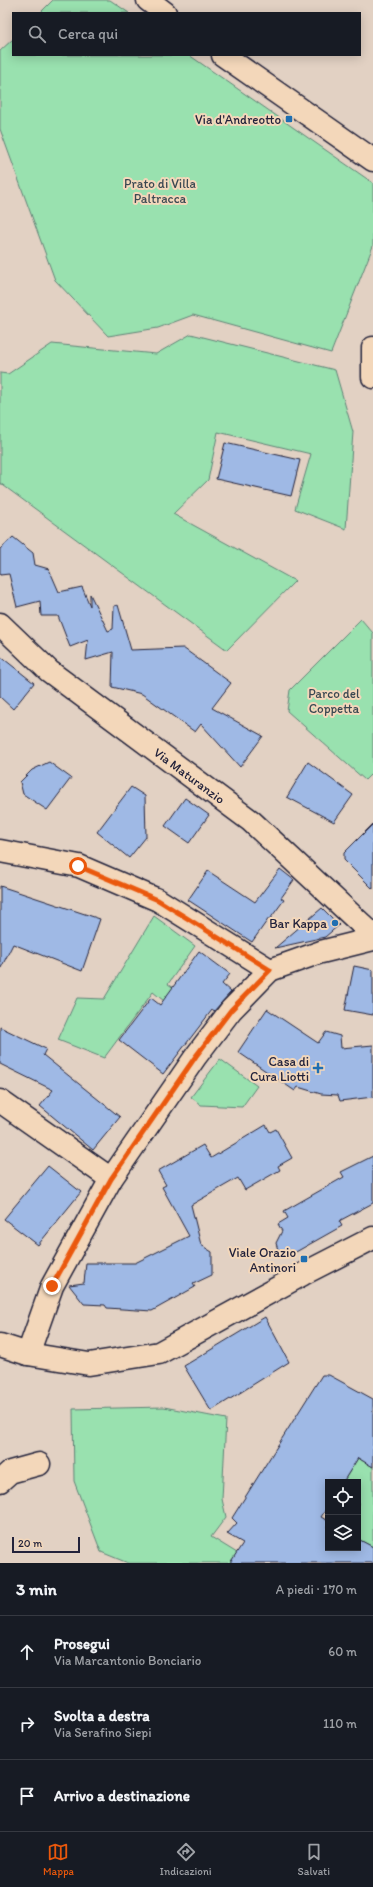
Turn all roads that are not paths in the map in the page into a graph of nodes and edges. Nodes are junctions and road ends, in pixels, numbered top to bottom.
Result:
1 (148, 0) edge
2 (164, 12) edge
3 (224, 56) edge
4 (373, 160) edge
5 (373, 348) edge
6 (373, 378) edge
7 (0, 624) edge
8 (0, 851) edge
9 (373, 935) edge
10 (373, 939) edge
11 (270, 970) junction
12 (0, 1101) edge
13 (111, 1179) junction
14 (373, 1238) edge
15 (0, 1345) edge
16 (28, 1354) junction
17 (39, 1464) dead end
18 (0, 1481) edge

1 - 2 street
3 - 4 street
5 - 6 street
7 - 9 street, Via Maturanzio
8 - 11 street
10 - 11 street
11 - 13 street
12 - 13 street
13 - 16 street
14 - 16 street
15 - 16 street
17 - 18 street

